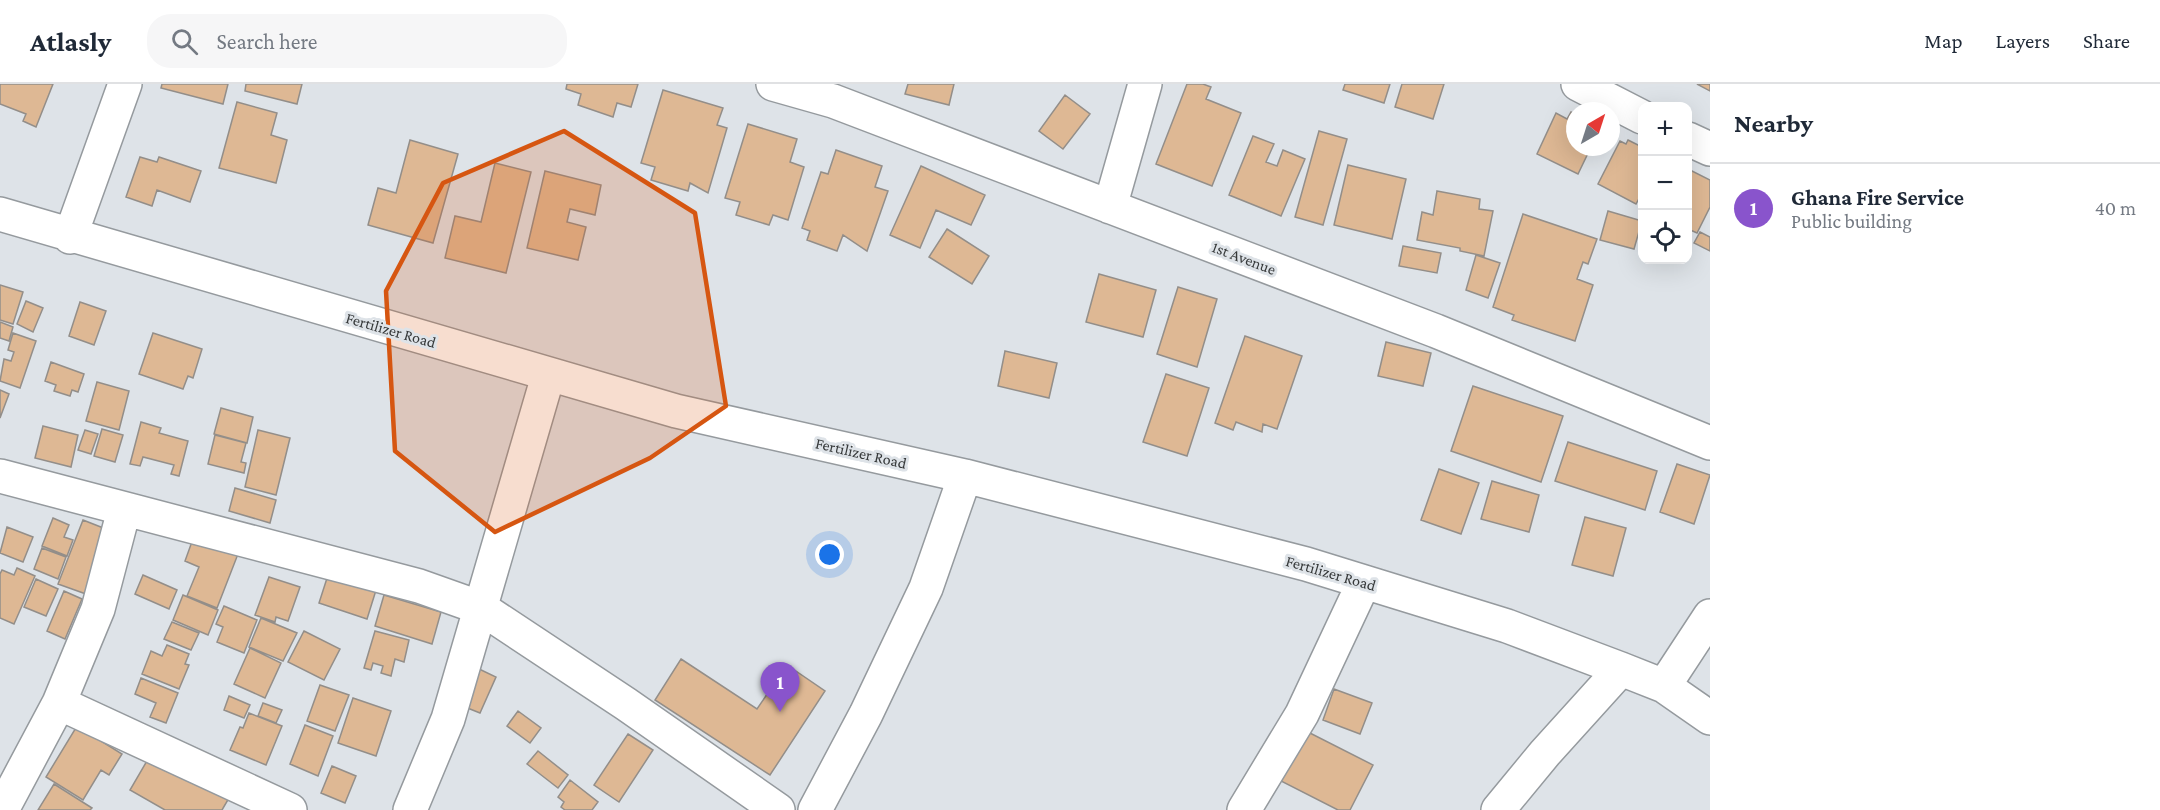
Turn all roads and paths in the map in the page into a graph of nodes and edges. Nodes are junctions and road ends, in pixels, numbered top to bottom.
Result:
1 (125, 84) edge
2 (773, 84) edge
3 (1145, 84) edge
4 (1578, 84) edge
5 (835, 93) edge
6 (1638, 115) edge
7 (1692, 141) edge
8 (1710, 149) edge
9 (1110, 207) junction
10 (0, 214) edge
11 (70, 237) junction
12 (548, 376) junction
13 (1710, 443) edge
14 (0, 476) edge
15 (965, 476) junction
16 (124, 510) junction
17 (1364, 582) junction
18 (481, 608) junction
19 (1710, 616) edge
20 (1621, 669) junction
21 (1664, 686) junction
22 (59, 703) junction
23 (1710, 718) edge
24 (2, 810) edge
25 (290, 810) edge
26 (410, 810) edge
27 (778, 810) edge
28 (815, 810) edge
29 (1244, 810) edge
30 (1498, 810) edge

1 - 11 street
2 - 5 street, 1st Avenue
3 - 9 street
4 - 6 street
5 - 9 street, 1st Avenue
7 - 8 street
9 - 13 street, 1st Avenue
10 - 11 street, Fertilizer Road
11 - 12 street, Fertilizer Road
12 - 15 street, Fertilizer Road
12 - 18 street
14 - 16 street
15 - 17 street, Fertilizer Road
15 - 28 street
16 - 18 street
16 - 22 street
17 - 20 street, Fertilizer Road
17 - 29 street
18 - 26 street
18 - 27 street
19 - 21 street
20 - 21 street, Fertilizer Road
20 - 30 street
21 - 23 street, Fertilizer Road
22 - 24 street
22 - 25 street

